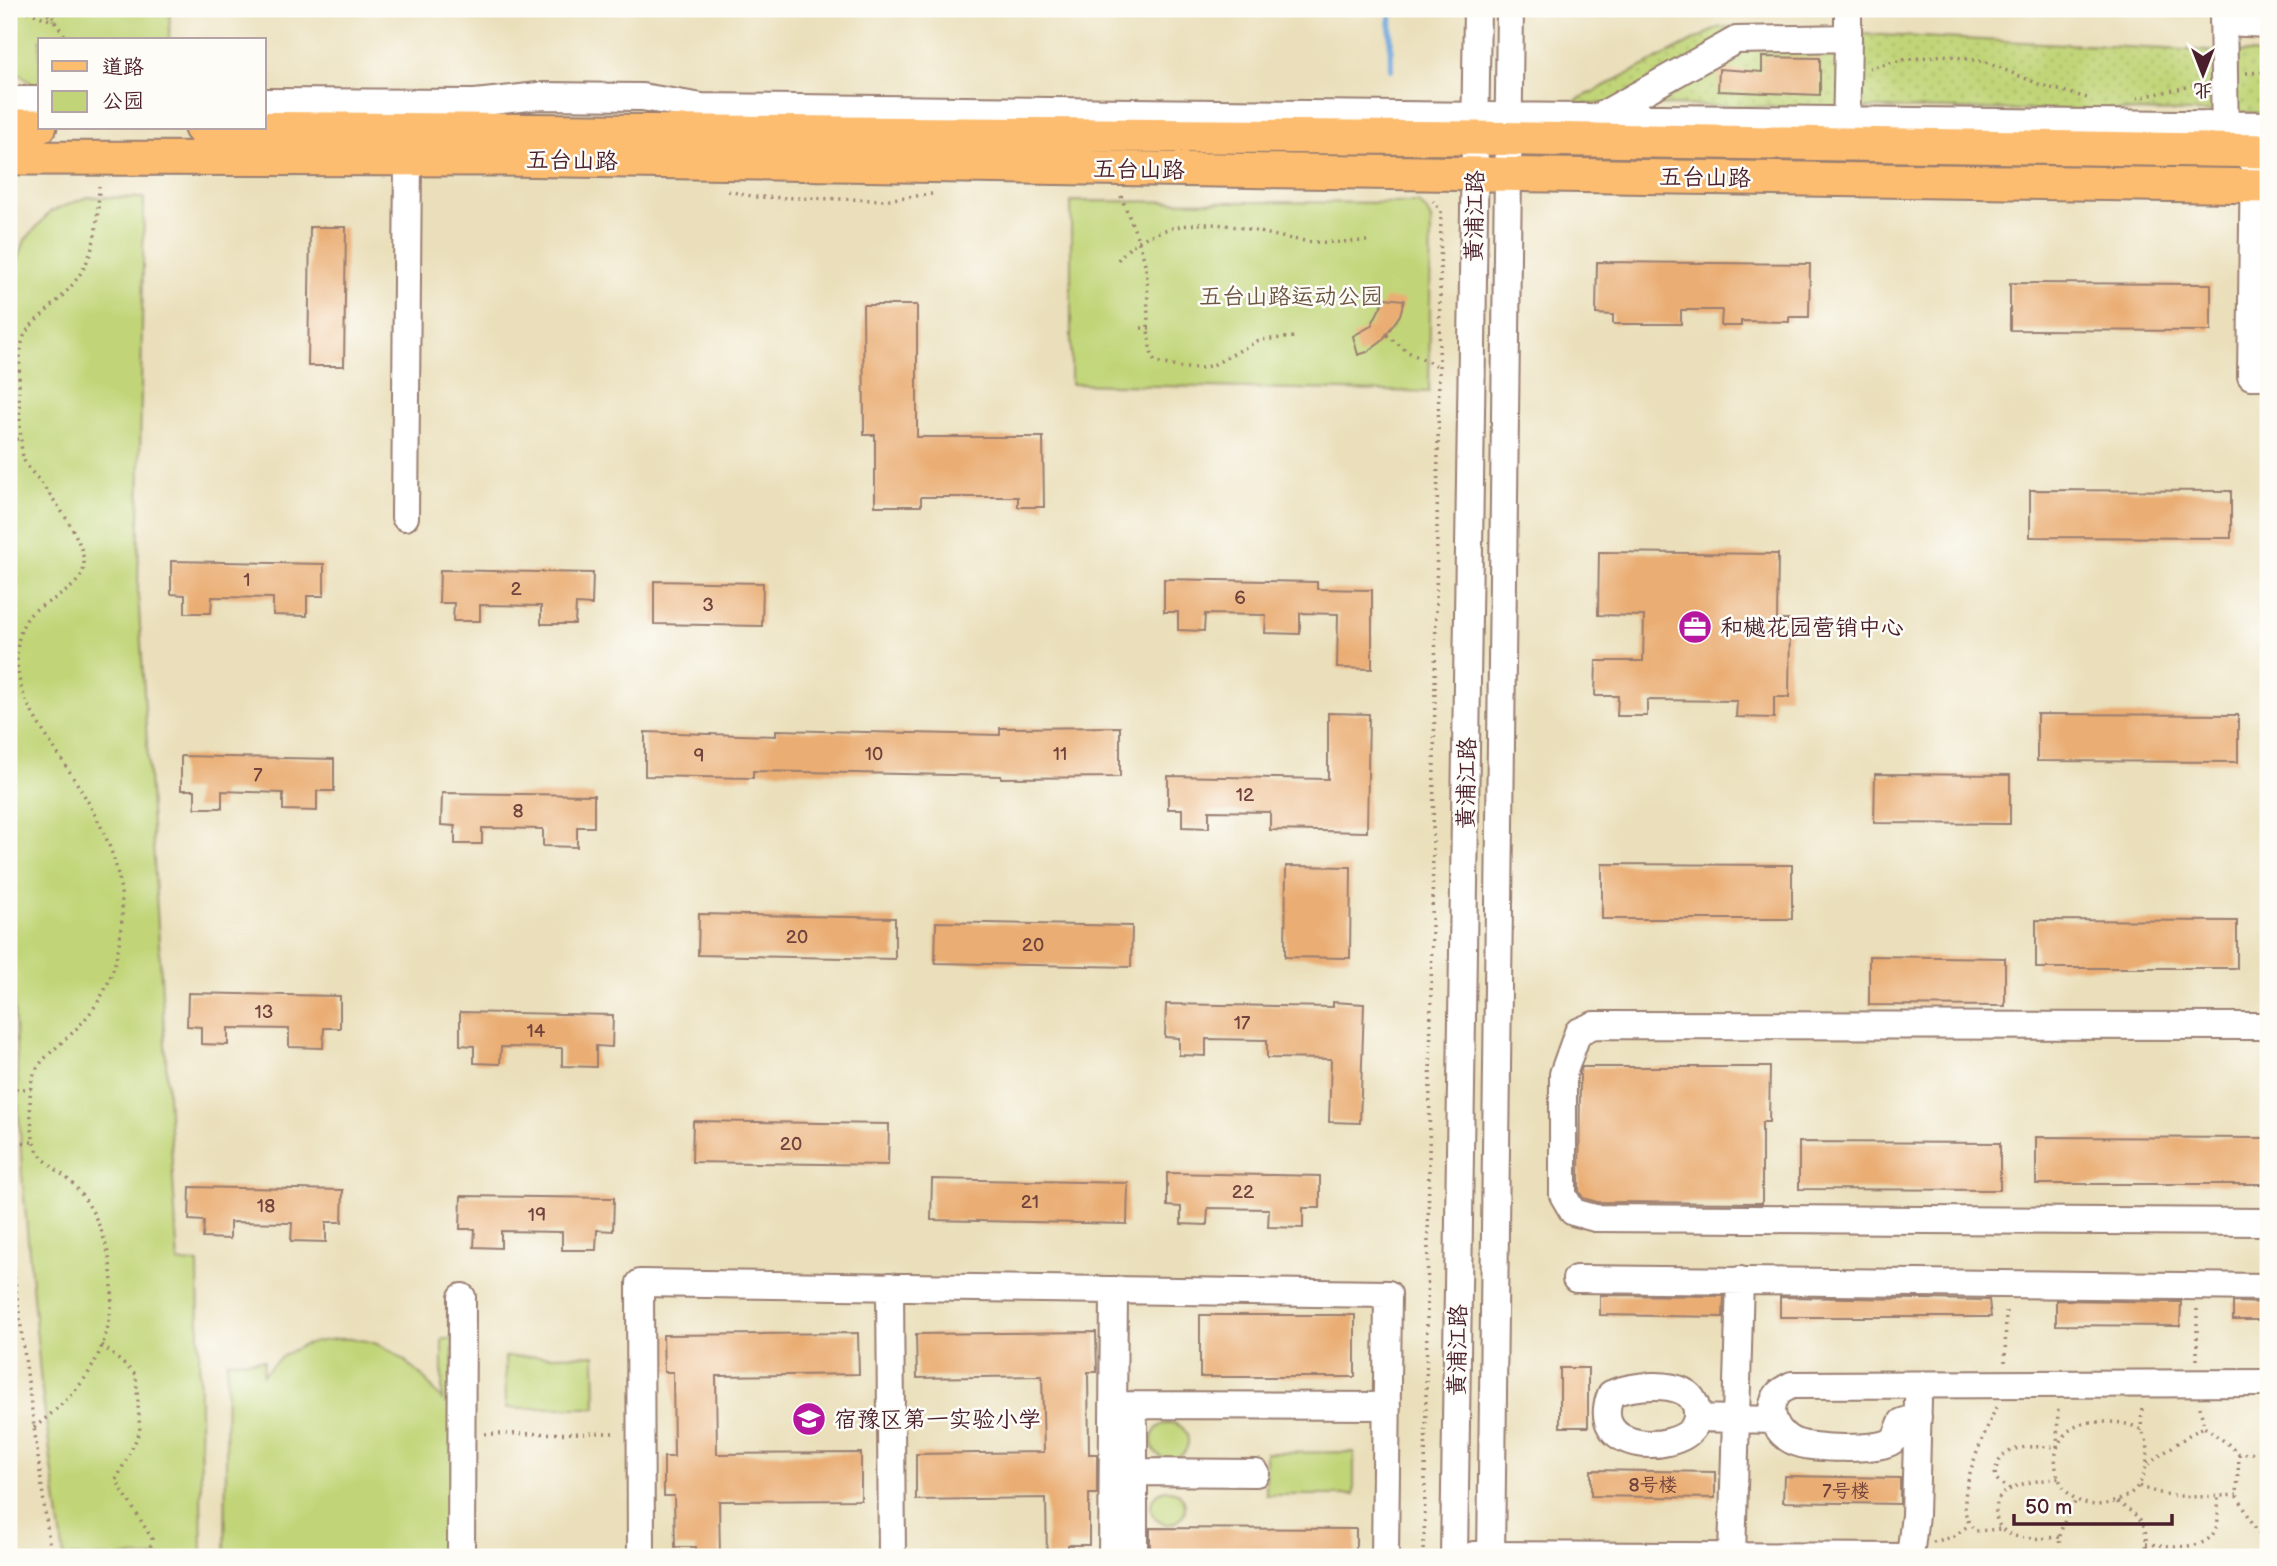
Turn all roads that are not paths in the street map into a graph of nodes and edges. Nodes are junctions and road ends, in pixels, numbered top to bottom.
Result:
1 (1477, 9) edge
2 (1510, 9) edge
3 (1848, 9) edge
4 (2223, 16) edge
5 (2268, 24) edge
6 (1848, 38) junction
7 (9, 100) edge
8 (38, 100) edge
9 (266, 102) edge
10 (1600, 116) junction
11 (9, 126) edge
12 (38, 127) edge
13 (266, 128) edge
14 (1475, 128) junction
15 (1509, 128) junction
16 (1846, 132) junction
17 (2248, 140) edge
18 (9, 158) edge
19 (408, 159) junction
20 (1475, 173) junction
21 (1509, 174) junction
22 (2261, 186) edge
23 (2268, 376) edge
24 (405, 517) dead end
25 (2268, 1026) edge
26 (2268, 1222) edge
27 (1576, 1279) dead end
28 (1740, 1280) junction
29 (890, 1286) junction
30 (2268, 1287) edge
31 (1114, 1290) junction
32 (462, 1297) dead end
33 (2268, 1383) edge
34 (1919, 1384) junction
35 (1113, 1405) junction
36 (1387, 1406) junction
37 (1918, 1417) junction
38 (1697, 1418) dead end
39 (1735, 1419) junction
40 (1773, 1420) junction
41 (1134, 1425) dead end
42 (1134, 1472) junction
43 (1256, 1473) dead end
44 (1910, 1552) edge
45 (641, 1556) edge
46 (1454, 1556) edge
47 (1491, 1556) edge
48 (1732, 1556) edge
49 (473, 1557) edge
50 (892, 1557) edge
51 (1112, 1557) edge
52 (1134, 1557) edge
53 (1385, 1557) edge
54 (1798, 1557) edge

1 - 14 street, 黄浦江路
2 - 15 street, 黄浦江路
3 - 6 street
4 - 5 street
4 - 17 street
6 - 10 street
6 - 16 street
7 - 8 street
9 - 14 street
10 - 15 street
10 - 16 street
11 - 12 main road
13 - 14 main road, 五台山路
14 - 15 main road, 五台山路
14 - 20 street, 黄浦江路
15 - 16 main road, 五台山路
15 - 21 street, 黄浦江路
16 - 17 main road, 五台山路
17 - 22 street
18 - 19 main road, 五台山路
19 - 20 main road, 五台山路
19 - 24 street
20 - 21 main road, 五台山路
20 - 46 street, 黄浦江路
21 - 22 main road, 五台山路
21 - 47 street, 黄浦江路
22 - 23 street
25 - 26 street
27 - 28 street
28 - 30 street
28 - 39 street
29 - 31 street
29 - 45 street
29 - 50 street
31 - 35 street
31 - 36 street
32 - 49 street
33 - 34 street
34 - 37 street
34 - 40 street
35 - 36 street
35 - 51 street
36 - 53 street
37 - 40 street
37 - 44 street
38 - 39 street
39 - 40 street
39 - 48 street
41 - 42 street
42 - 43 street
42 - 52 street
44 - 54 street
46 - 47 street
47 - 48 street
48 - 54 street

